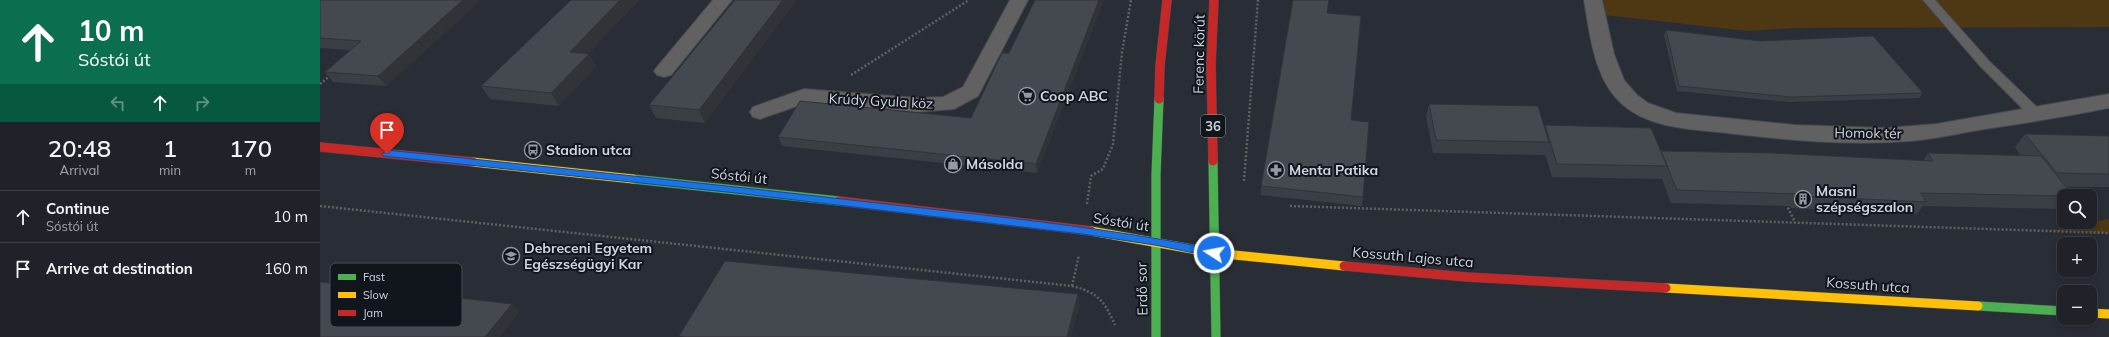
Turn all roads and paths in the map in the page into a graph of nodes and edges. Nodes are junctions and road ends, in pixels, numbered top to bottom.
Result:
1 (723, 0) edge
2 (969, 0) edge
3 (1019, 0) edge
4 (1131, 0) edge
5 (1168, 0) edge
6 (1214, 0) edge
7 (1258, 0) edge
8 (1592, 0) edge
9 (1929, 0) edge
10 (664, 71) dead end
11 (332, 74) edge
12 (848, 77) dead end
13 (320, 84) edge
14 (2109, 101) edge
15 (760, 112) dead end
16 (2036, 114) junction
17 (320, 147) edge
18 (1244, 181) dead end
19 (1785, 203) edge
20 (320, 206) edge
21 (1290, 206) dead end
22 (1796, 223) junction
23 (1082, 230) junction
24 (2109, 234) edge
25 (1155, 241) junction
26 (1214, 253) junction
27 (1072, 286) junction
28 (1671, 287) joint
29 (2057, 311) edge
30 (2097, 313) edge
31 (2109, 314) edge
32 (1115, 325) dead end
33 (1156, 337) edge
34 (1216, 337) edge

1 - 10 street
2 - 12 path
3 - 15 street, Krúdy Gyula köz
4 - 23 path
5 - 25 main road
6 - 26 main road, Ferenc körút / 36
7 - 18 path
8 - 16 street, Homok tér
9 - 16 lane
11 - 13 path
14 - 16 street, Homok tér
17 - 23 main road, Sóstói út
19 - 22 path
20 - 27 path
21 - 22 path
22 - 24 path
23 - 25 main road, Sóstói út
23 - 27 path
25 - 26 main road, Kossuth Lajos utca
25 - 33 main road, Erdő sor
26 - 28 main road, Kossuth Lajos utca
26 - 34 main road, 36
27 - 32 path
28 - 29 main road, Kossuth utca
30 - 31 main road

